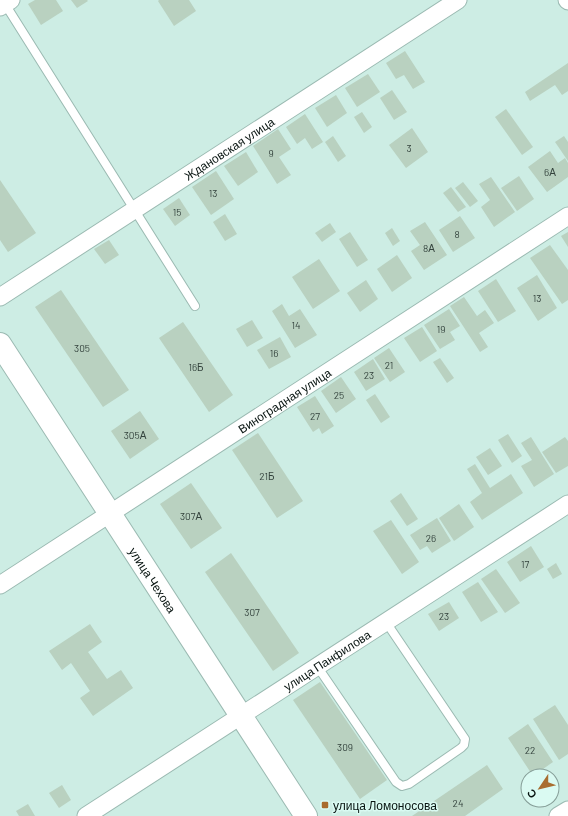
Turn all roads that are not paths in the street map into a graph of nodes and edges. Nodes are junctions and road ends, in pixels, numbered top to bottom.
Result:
1 (458, 0) edge
2 (5, 4) edge
3 (134, 210) junction
4 (568, 216) edge
5 (0, 297) edge
6 (195, 306) dead end
7 (0, 344) edge
8 (568, 504) edge
9 (110, 514) junction
10 (0, 585) edge
11 (386, 622) junction
12 (317, 666) junction
13 (240, 716) junction
14 (568, 810) edge
15 (86, 816) edge
16 (306, 816) edge
17 (558, 816) edge

1 - 3 street, Ждановская улица
2 - 3 lane
3 - 5 street, Ждановская улица
3 - 6 lane
4 - 9 street, Виноградная улица
7 - 9 main road, улица Чехова
8 - 11 street, улица Панфилова
9 - 10 street, Виноградная улица
9 - 13 main road, улица Чехова
11 - 12 street, улица Панфилова
11 - 12 lane
12 - 13 street, улица Панфилова
13 - 15 street, улица Панфилова
13 - 16 main road, улица Чехова
14 - 17 street

